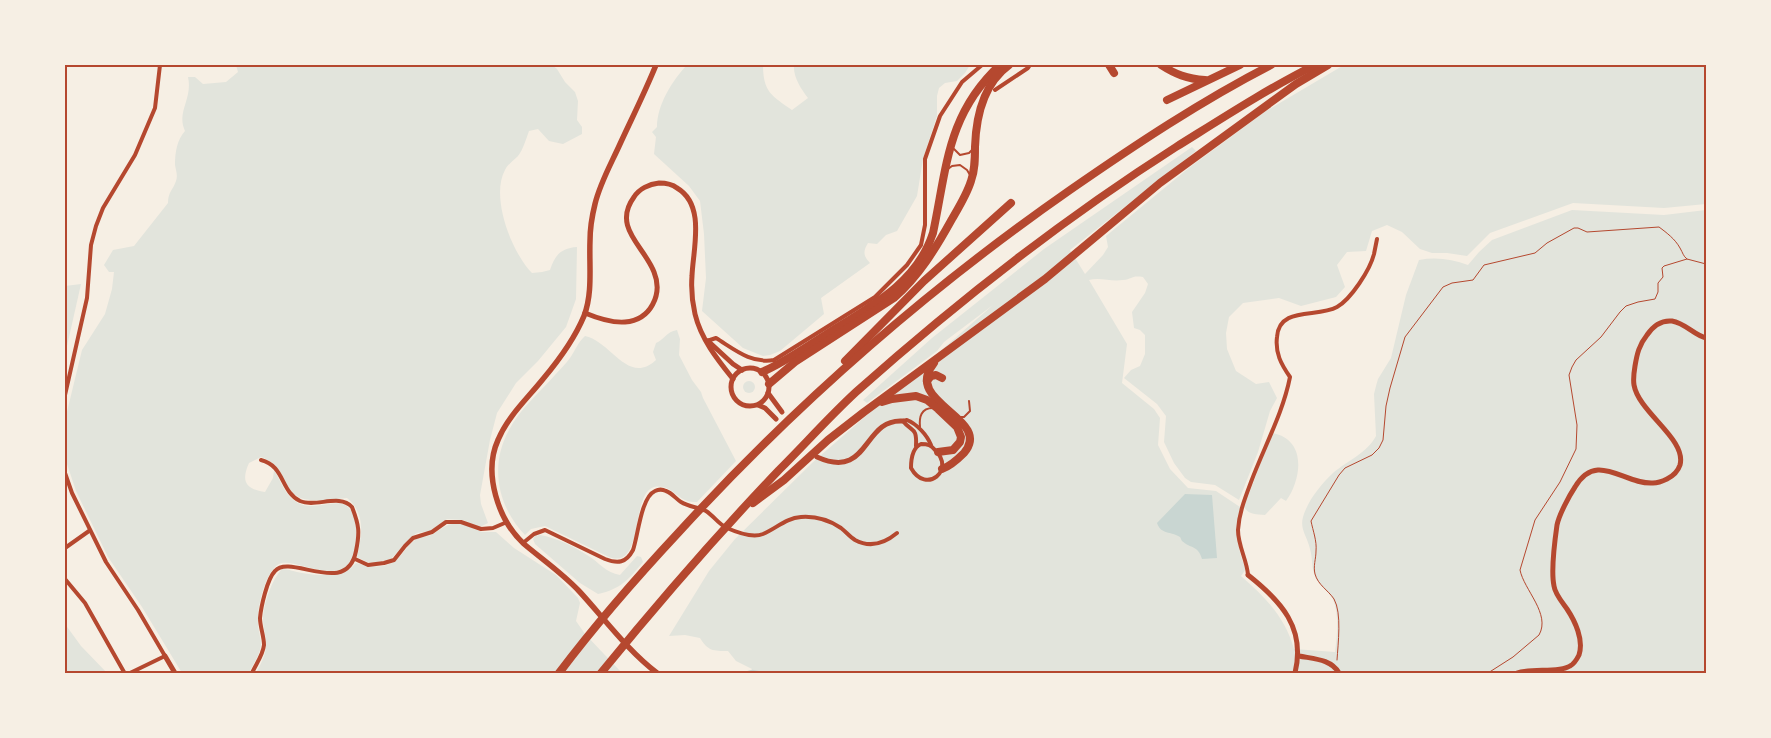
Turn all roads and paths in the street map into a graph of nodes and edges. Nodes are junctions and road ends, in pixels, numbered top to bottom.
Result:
1 (160, 65) edge
2 (656, 65) edge
3 (982, 65) edge
4 (1000, 65) edge
5 (1009, 65) edge
6 (1030, 65) edge
7 (1109, 65) edge
8 (1160, 65) edge
9 (1240, 65) edge
10 (1271, 65) edge
11 (1315, 65) edge
12 (1328, 65) edge
13 (1114, 72) dead end
14 (1207, 80) junction
15 (995, 90) dead end
16 (1167, 100) dead end
17 (952, 142) junction
18 (975, 146) junction
19 (945, 173) junction
20 (971, 181) junction
21 (1012, 203) dead end
22 (1376, 239) dead end
23 (1687, 259) junction
24 (1706, 264) edge
25 (585, 313) junction
26 (1706, 338) edge
27 (707, 341) junction
28 (940, 356) junction
29 (742, 370) junction
30 (762, 372) junction
31 (942, 378) dead end
32 (733, 379) junction
33 (927, 383) junction
34 (769, 384) junction
35 (768, 393) junction
36 (65, 395) edge
37 (810, 398) junction
38 (969, 401) dead end
39 (758, 404) junction
40 (938, 409) junction
41 (782, 412) dead end
42 (864, 412) junction
43 (954, 416) junction
44 (776, 419) dead end
45 (902, 421) junction
46 (921, 430) junction
47 (931, 445) junction
48 (916, 446) junction
49 (938, 452) junction
50 (818, 455) dead end
51 (261, 460) dead end
52 (942, 469) junction
53 (65, 473) edge
54 (735, 516) junction
55 (507, 522) junction
56 (90, 531) junction
57 (897, 533) dead end
58 (523, 543) junction
59 (65, 548) edge
60 (355, 559) junction
61 (1248, 575) joint
62 (65, 579) edge
63 (165, 656) junction
64 (1299, 656) junction
65 (1336, 666) junction
66 (126, 673) edge
67 (130, 673) edge
68 (175, 673) edge
69 (252, 673) edge
70 (559, 673) edge
71 (601, 673) edge
72 (657, 673) edge
73 (1295, 673) edge
74 (1340, 673) edge
75 (1488, 673) edge
76 (1517, 673) edge

1 - 36 street
2 - 25 main road
3 - 27 street
4 - 17 highway
5 - 18 highway
6 - 15 street
7 - 13 highway
8 - 14 highway
9 - 14 highway
10 - 37 highway
11 - 54 highway
12 - 28 highway
14 - 16 highway
17 - 18 lane
17 - 19 highway
18 - 20 highway
19 - 20 lane
19 - 30 highway
20 - 34 highway
21 - 37 highway
22 - 61 street
23 - 24 path
23 - 65 path
23 - 75 path
25 - 27 street
25 - 55 main road
26 - 76 street
27 - 29 street
27 - 32 street
28 - 33 highway
28 - 42 highway
29 - 30 street
29 - 32 street
30 - 34 street
31 - 33 highway
32 - 39 street
33 - 43 highway
34 - 35 street
35 - 39 street
35 - 41 street
37 - 70 highway
38 - 43 lane
39 - 44 street
40 - 42 highway
40 - 46 lane
40 - 49 highway
42 - 54 highway
43 - 52 highway
45 - 46 street
45 - 48 street
45 - 50 street
46 - 47 street
47 - 48 street
47 - 49 street
48 - 52 street
49 - 52 street
51 - 60 street
53 - 56 street
54 - 71 highway
55 - 58 main road
55 - 60 street
56 - 59 street
56 - 63 street
57 - 58 street
58 - 72 main road
60 - 69 street
61 - 64 street
62 - 66 street
63 - 67 street
63 - 68 street
64 - 65 street
64 - 73 street
65 - 74 street

